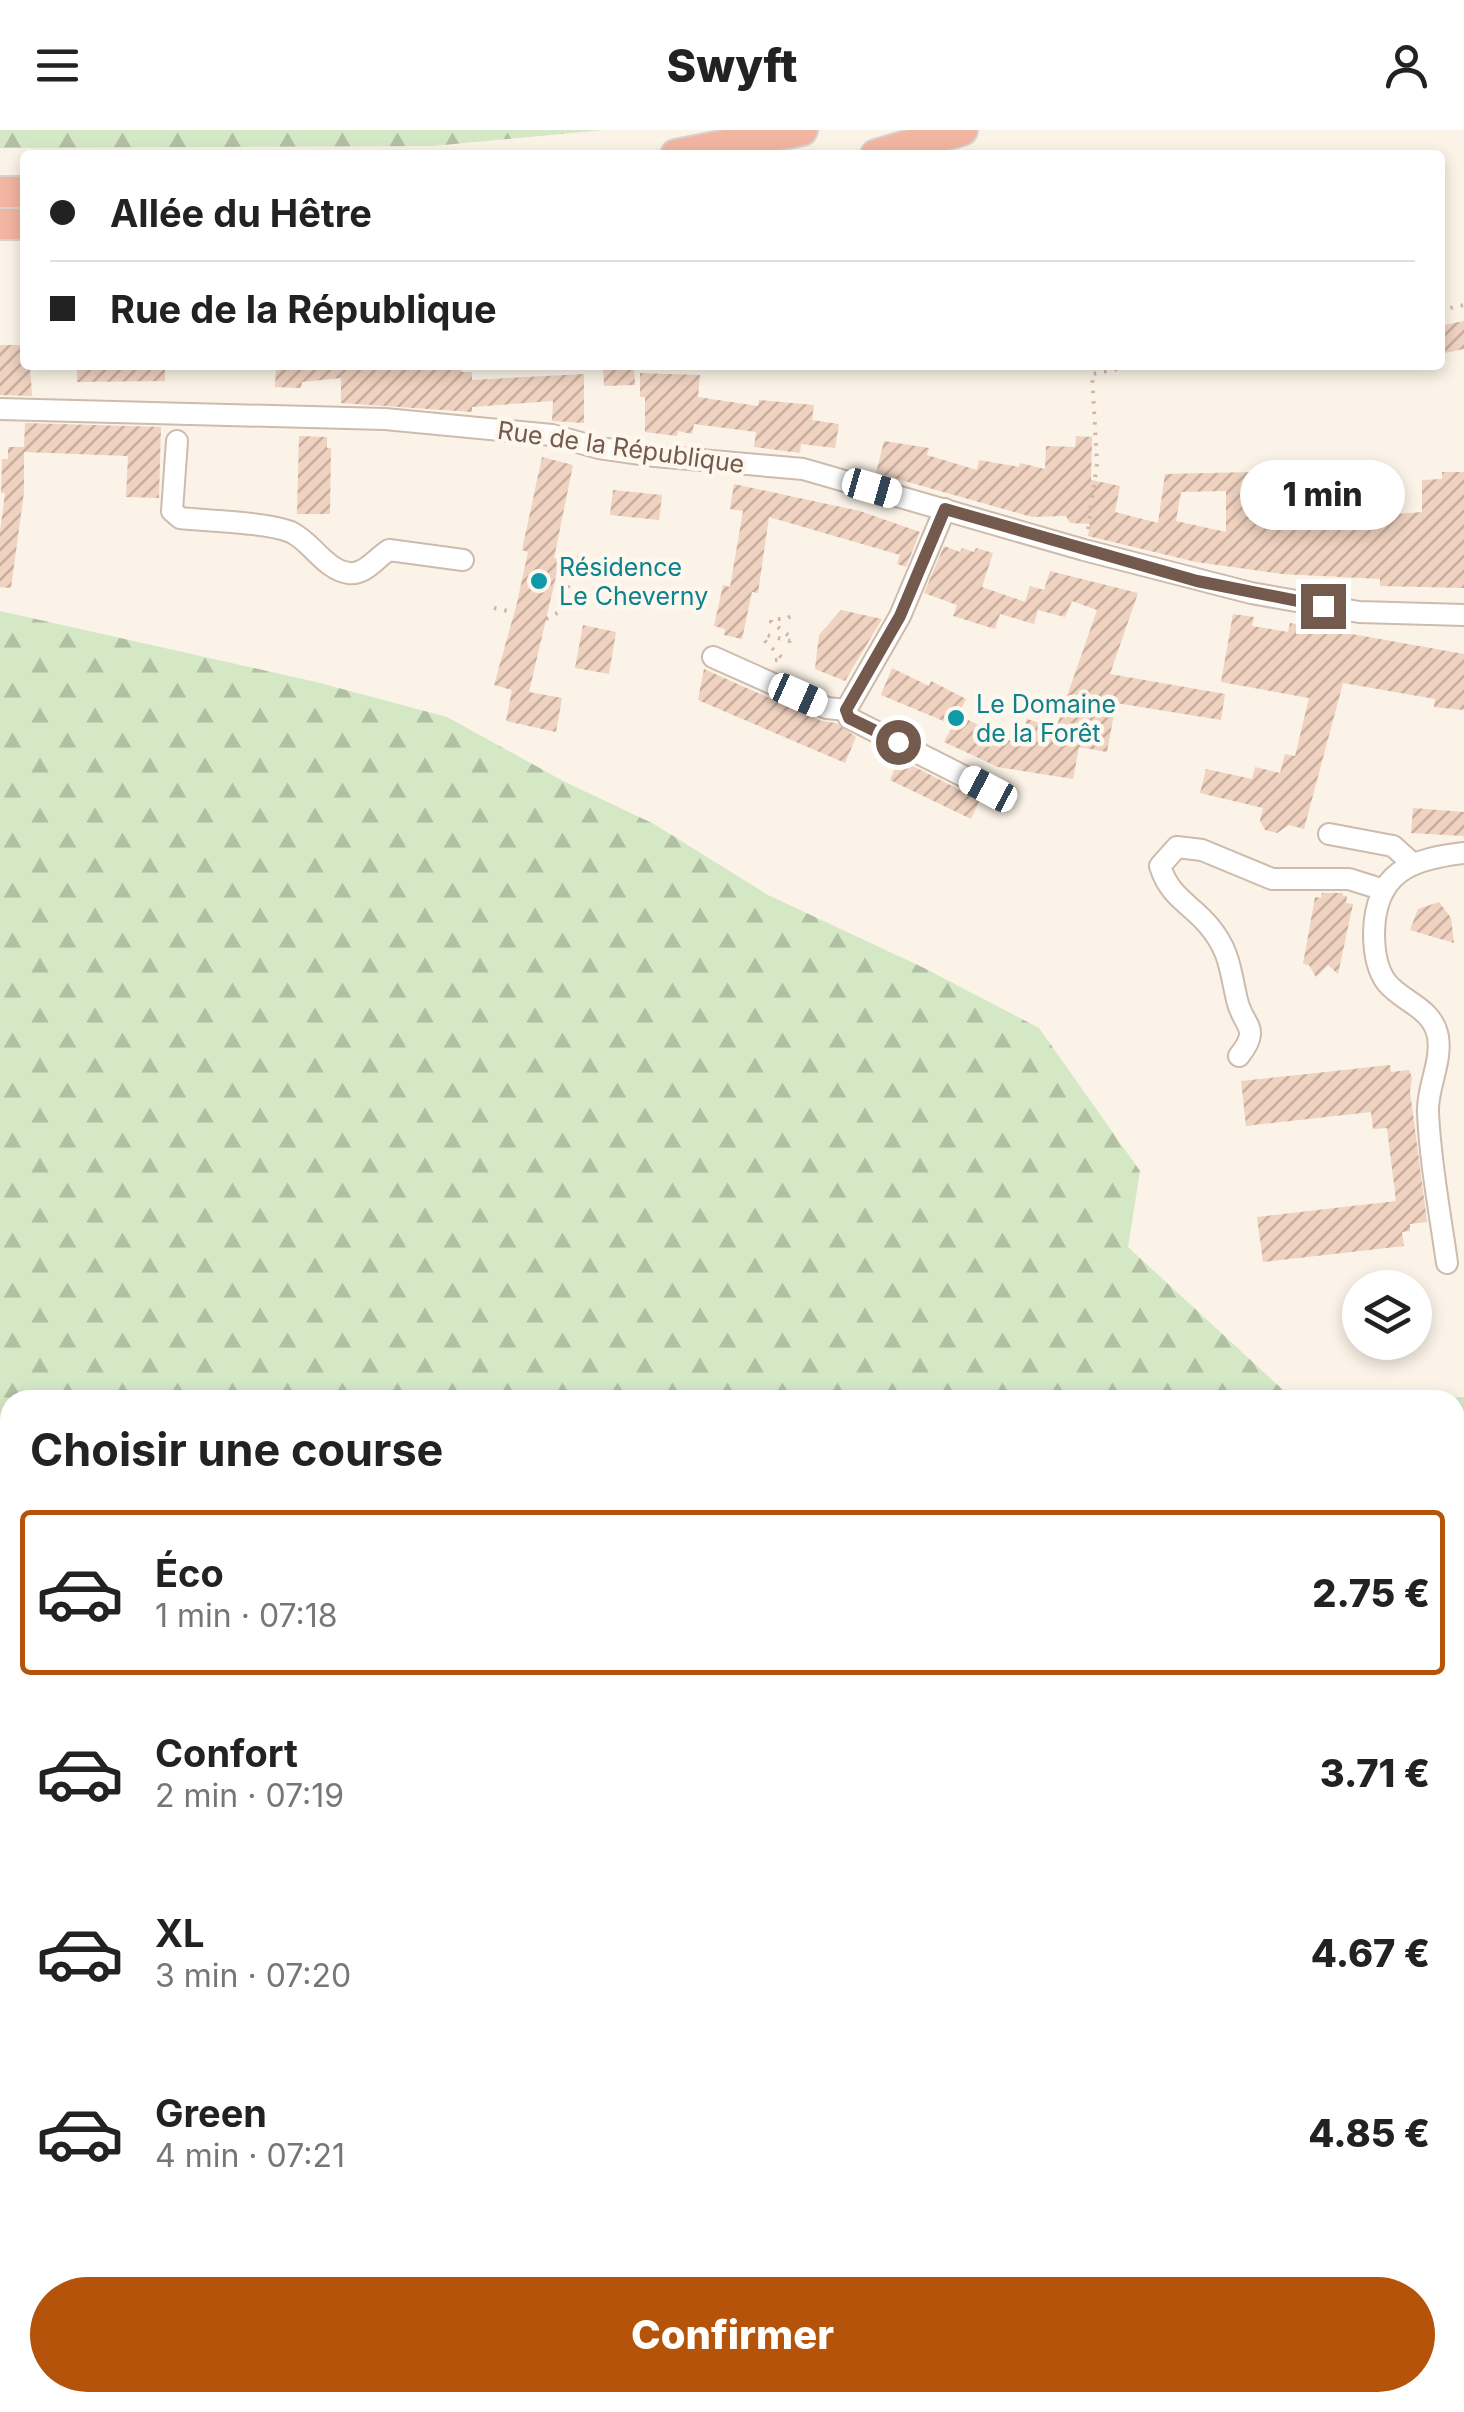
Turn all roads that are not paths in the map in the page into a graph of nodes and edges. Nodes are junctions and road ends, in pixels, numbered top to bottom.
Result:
1 (802, 130) edge
2 (962, 130) edge
3 (701, 150) edge
4 (893, 150) edge
5 (0, 409) edge
6 (177, 440) dead end
7 (945, 509) junction
8 (464, 560) dead end
9 (1464, 615) edge
10 (714, 657) dead end
11 (846, 710) junction
12 (988, 789) dead end
13 (1329, 834) dead end
14 (1464, 853) edge
15 (1413, 864) junction
16 (1384, 890) junction
17 (1239, 1056) dead end
18 (1447, 1263) dead end

1 - 3 highway
2 - 4 highway
5 - 7 street, Rue de la République
6 - 8 street
7 - 9 street, Rue de la République
7 - 11 street
10 - 11 street
11 - 12 street
13 - 15 street
14 - 15 street
15 - 16 street
16 - 17 street
16 - 18 street

